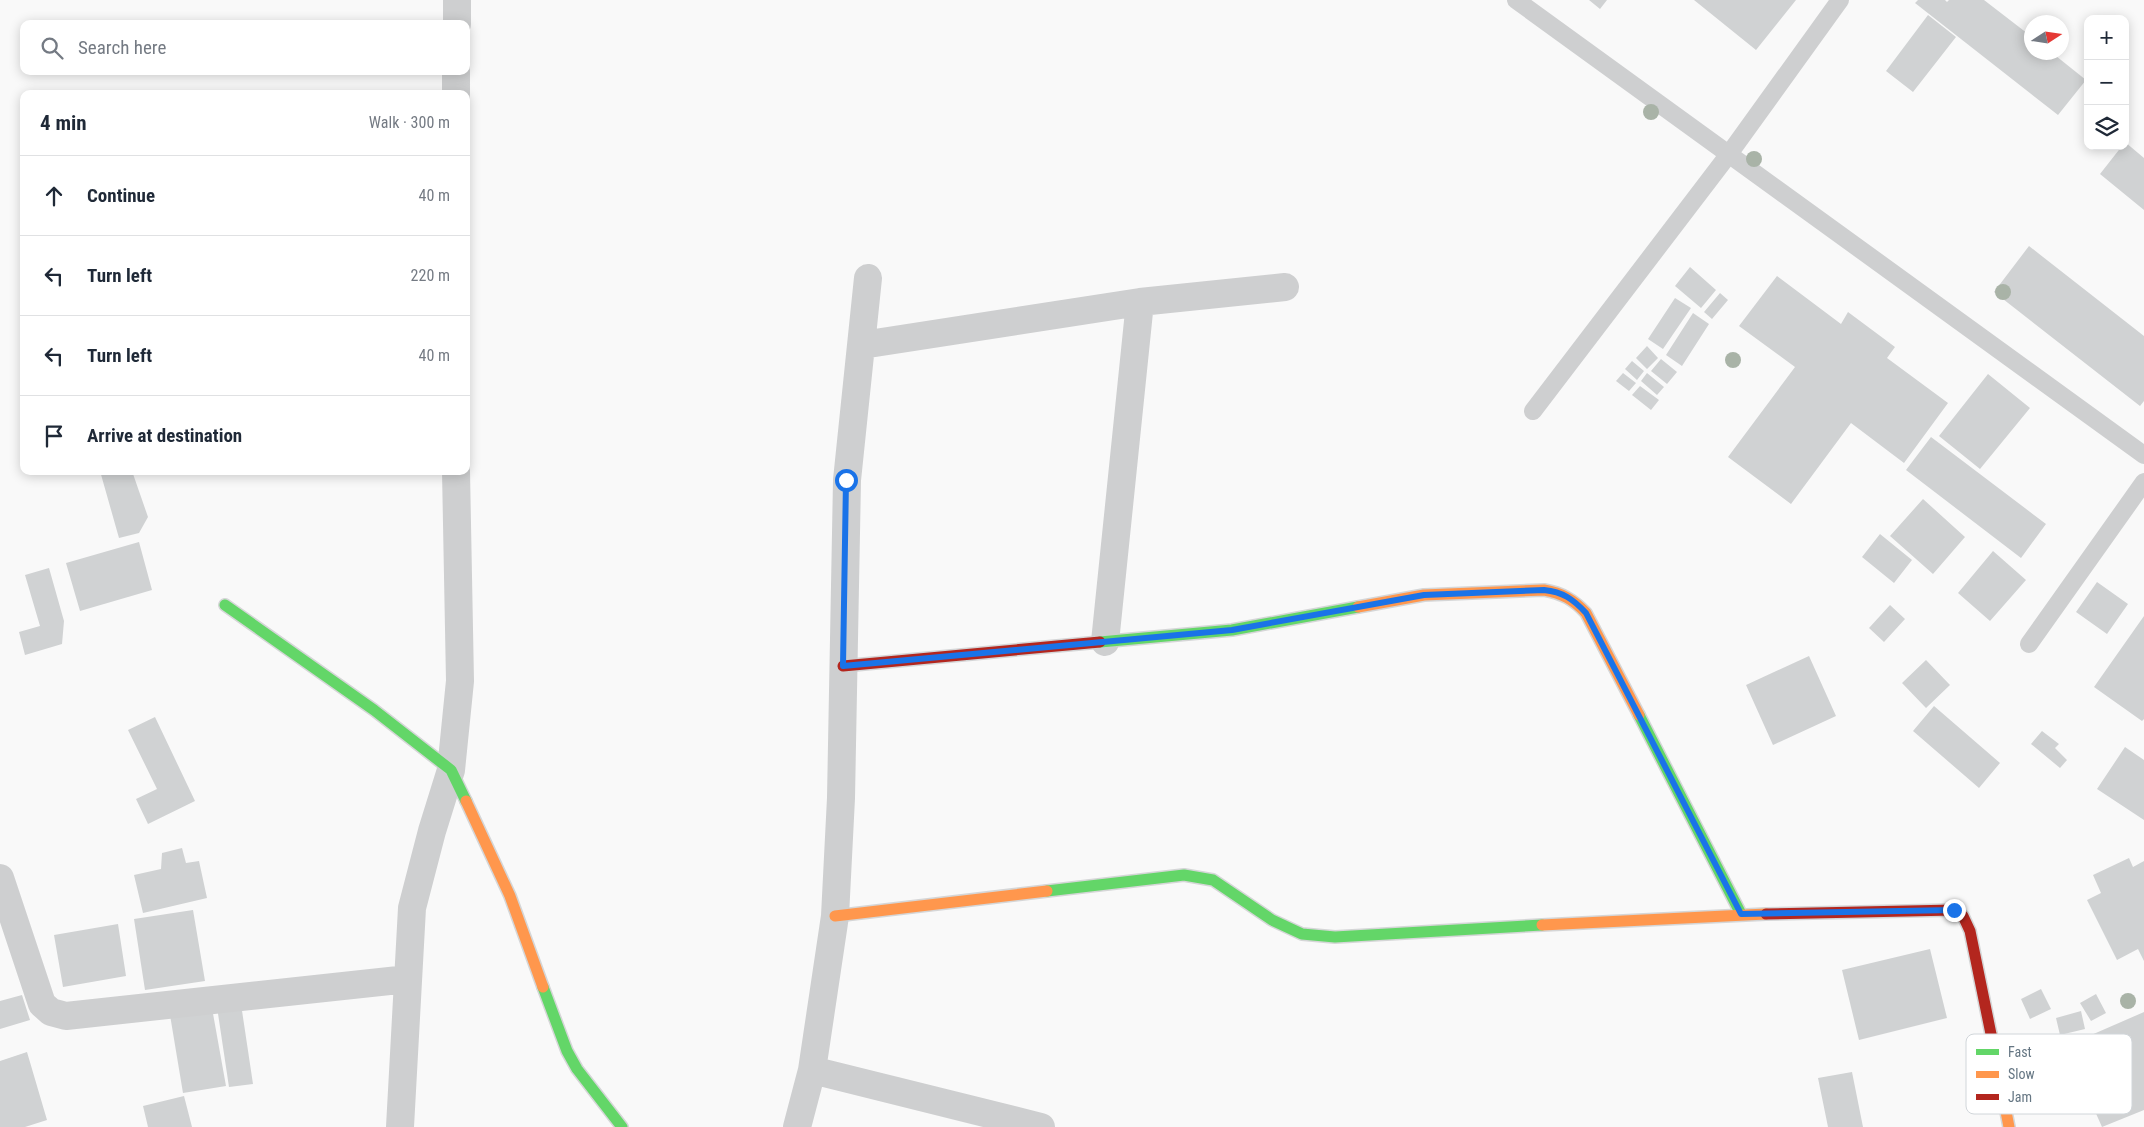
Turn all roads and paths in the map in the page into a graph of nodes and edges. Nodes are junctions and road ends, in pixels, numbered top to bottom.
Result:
1 (457, 0) edge
2 (1516, 0) edge
3 (1840, 0) edge
4 (457, 20) edge
5 (456, 75) edge
6 (456, 90) edge
7 (1728, 154) junction
8 (868, 278) dead end
9 (1285, 287) dead end
10 (1140, 302) junction
11 (862, 345) junction
12 (1533, 411) dead end
13 (2144, 455) edge
14 (456, 475) edge
15 (2144, 482) edge
16 (225, 605) dead end
17 (1105, 642) junction
18 (2029, 644) dead end
19 (843, 666) junction
20 (451, 770) junction
21 (0, 878) edge
22 (6, 912) edge
23 (1741, 914) junction
24 (835, 916) junction
25 (408, 979) junction
26 (1990, 1034) edge
27 (812, 1070) junction
28 (2006, 1114) edge
29 (400, 1127) edge
30 (622, 1127) edge
31 (797, 1127) edge
32 (1041, 1127) edge
33 (2009, 1127) edge

1 - 4 street
2 - 7 lane
3 - 7 lane
5 - 6 street
7 - 12 lane
7 - 13 lane
8 - 11 street
9 - 10 street
10 - 11 street
10 - 17 street
11 - 19 street
14 - 20 street
15 - 18 lane
16 - 20 street
17 - 19 street
17 - 23 street
19 - 24 street
20 - 25 street
20 - 30 street
21 - 22 street
22 - 25 street
23 - 24 street
23 - 26 street
24 - 27 street
25 - 29 street
27 - 31 street
27 - 32 street
28 - 33 street

